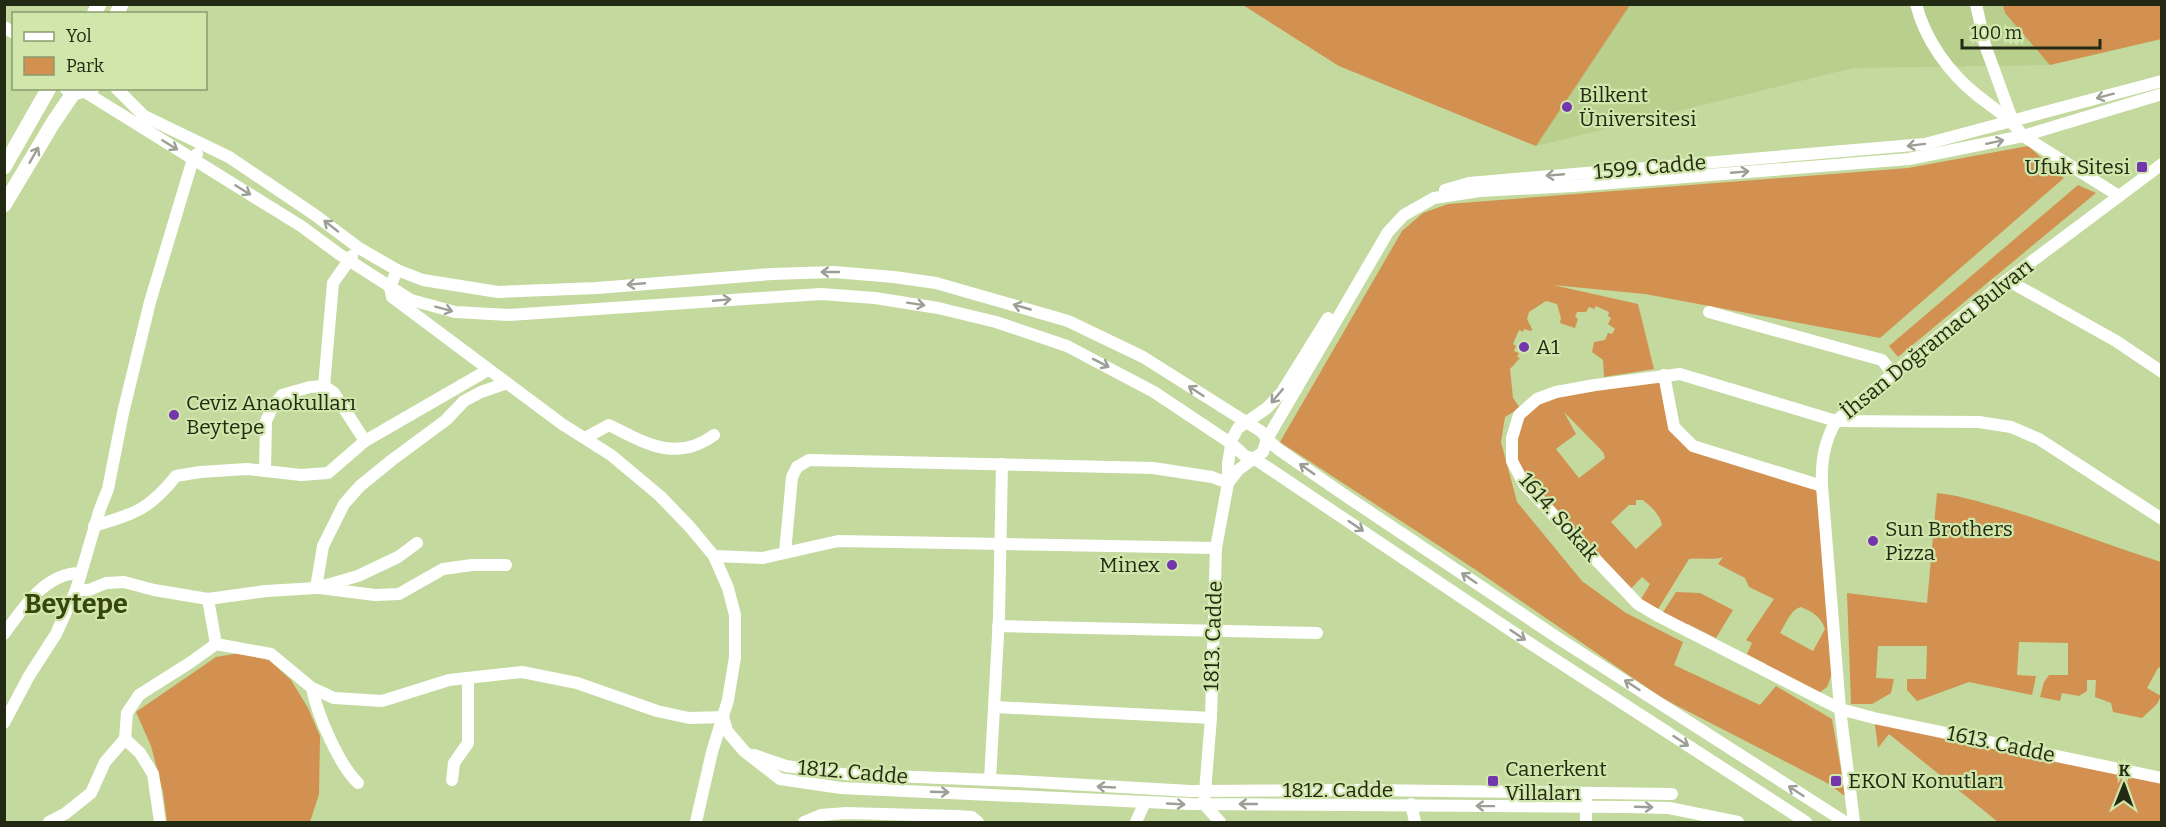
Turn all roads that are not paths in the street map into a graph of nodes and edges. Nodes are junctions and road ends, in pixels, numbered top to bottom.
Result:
1 (1916, 4) edge
2 (1976, 4) edge
3 (2162, 81) edge
4 (48, 90) edge
5 (80, 90) edge
6 (118, 90) edge
7 (2162, 94) edge
8 (2013, 122) junction
9 (2023, 136) junction
10 (204, 145) junction
11 (193, 159) junction
12 (2162, 164) edge
13 (4, 167) edge
14 (2119, 196) junction
15 (4, 205) edge
16 (359, 248) junction
17 (349, 261) junction
18 (397, 270) junction
19 (2007, 280) junction
20 (390, 287) junction
21 (1709, 312) dead end
22 (488, 370) junction
23 (2162, 372) edge
24 (1893, 374) junction
25 (1664, 375) junction
26 (507, 383) junction
27 (324, 387) junction
28 (1836, 421) junction
29 (1245, 423) junction
30 (714, 435) dead end
31 (585, 438) junction
32 (1267, 439) junction
33 (365, 441) junction
34 (1232, 444) junction
35 (1254, 459) junction
36 (1002, 464) junction
37 (265, 470) junction
38 (1228, 483) junction
39 (1822, 486) junction
40 (2162, 519) edge
41 (94, 526) junction
42 (417, 543) dead end
43 (999, 543) junction
44 (1216, 548) junction
45 (785, 554) junction
46 (714, 556) junction
47 (506, 565) dead end
48 (81, 573) junction
49 (316, 588) junction
50 (76, 590) junction
51 (207, 599) junction
52 (998, 626) junction
53 (1212, 631) junction
54 (1317, 633) dead end
55 (4, 634) edge
56 (216, 644) junction
57 (468, 678) junction
58 (312, 688) junction
59 (994, 707) junction
60 (1840, 709) junction
61 (723, 717) junction
62 (1211, 718) junction
63 (4, 723) edge
64 (125, 739) junction
65 (744, 751) junction
66 (2162, 778) edge
67 (452, 780) dead end
68 (990, 780) junction
69 (358, 783) dead end
70 (1206, 790) junction
71 (1586, 792) junction
72 (1672, 794) dead end
73 (1145, 802) junction
74 (1204, 804) junction
75 (1412, 804) junction
76 (1586, 808) junction
77 (49, 822) edge
78 (160, 822) edge
79 (696, 822) edge
80 (804, 822) edge
81 (978, 822) edge
82 (1136, 822) edge
83 (1221, 822) edge
84 (1415, 822) edge
85 (1586, 822) edge
86 (1738, 822) edge
87 (1806, 822) edge
88 (1845, 822) edge
89 (1854, 822) edge

1 - 8 street
2 - 8 street
3 -> 8 street, 1599. Cadde
4 - 13 main road
5 -> 11 street
15 -> 5 main road
6 - 10 street
7 - 9 street, 1599. Cadde
8 - 9 street
8 -> 29 street, 1599. Cadde
9 - 14 street
32 -> 9 street, 1599. Cadde
10 - 11 street
16 -> 10 street
11 -> 17 street
11 - 41 street
12 - 14 street, İhsan Doğramacı Bulvarı
14 - 19 street, İhsan Doğramacı Bulvarı
16 - 17 street
16 - 18 street
17 - 20 street
17 - 27 street
18 - 20 street
29 -> 18 street
19 - 23 street
19 - 24 street, İhsan Doğramacı Bulvarı
20 - 22 street
20 -> 34 street
21 - 24 street
22 - 26 street
22 - 33 street
24 - 28 street, İhsan Doğramacı Bulvarı
25 - 28 street, 1614. Sokak
25 - 39 street
25 - 60 street, 1614. Sokak
26 - 31 street
26 - 49 street
27 - 33 street
27 - 37 street
28 - 39 street, İhsan Doğramacı Bulvarı
28 - 40 street, 1614. Sokak
29 - 32 street
29 - 34 street
30 - 31 street
31 - 46 street
32 - 35 street
88 -> 32 street
33 - 37 street
34 - 35 street
34 - 38 street, 1813. Cadde
35 - 38 street
35 -> 87 street
36 - 38 street
36 - 43 street
36 - 45 street
37 - 41 street
38 - 44 street, 1813. Cadde
39 - 60 street, İhsan Doğramacı Bulvarı
41 - 48 street
42 - 49 street
43 - 44 street
43 - 45 street
43 - 52 street
44 - 53 street, 1813. Cadde
45 - 46 street
46 - 61 street
47 - 49 street
48 - 50 street
48 - 55 street
49 - 51 street
50 - 51 street
50 - 63 street
51 - 56 street
52 - 53 street
52 - 59 street
53 - 54 street
53 - 62 street, 1813. Cadde
56 - 58 street
56 - 64 street
57 - 58 street
57 - 61 street
57 - 67 street
58 - 69 street
59 - 62 street
59 - 68 street
60 - 66 street, 1613. Cadde
60 - 89 street, İhsan Doğramacı Bulvarı
61 - 65 street
61 - 79 street
62 - 70 street, 1813. Cadde
64 - 77 street
64 - 78 street
65 - 68 street, 1812. Cadde
65 -> 73 street, 1812. Cadde
70 -> 68 street, 1812. Cadde
70 - 71 street, 1812. Cadde
70 - 74 street, 1813. Cadde
71 - 72 street, 1812. Cadde
71 - 76 street
73 -> 74 street, 1812. Cadde
73 - 82 street
75 -> 74 street, 1812. Cadde
74 - 83 street
76 -> 75 street, 1812. Cadde
75 - 84 street
76 - 85 street
76 -> 86 street, 1812. Cadde
80 - 81 street

